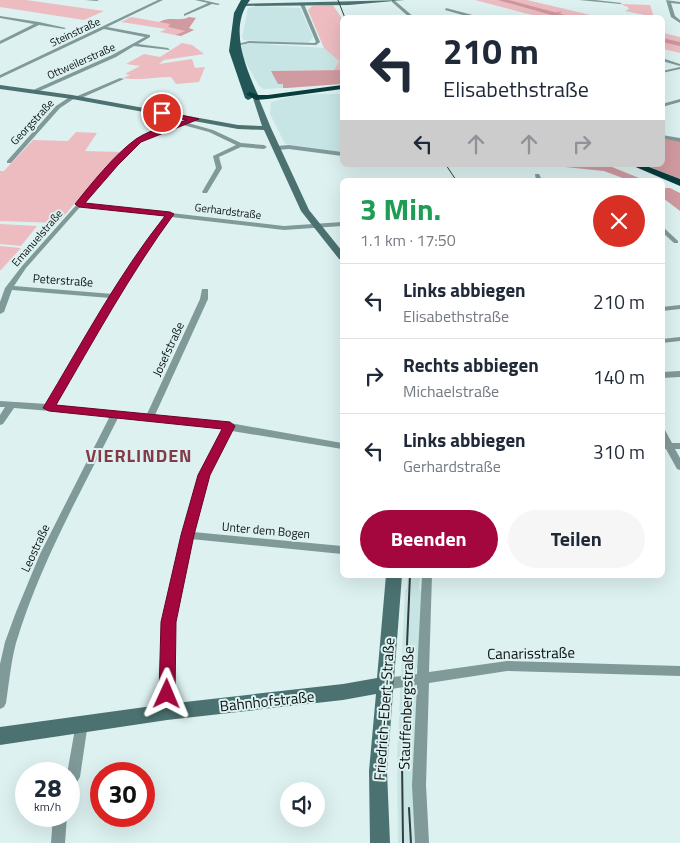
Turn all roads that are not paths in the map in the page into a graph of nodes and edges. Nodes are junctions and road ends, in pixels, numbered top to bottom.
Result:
1 (87, 0) edge
2 (97, 0) edge
3 (197, 0) edge
4 (402, 0) edge
5 (581, 0) edge
6 (159, 1) edge
7 (393, 1) edge
8 (668, 1) edge
9 (211, 3) junction
10 (244, 3) edge
11 (620, 3) dead end
12 (218, 4) dead end
13 (256, 4) junction
14 (302, 4) junction
15 (680, 4) edge
16 (446, 9) dead end
17 (185, 15) dead end
18 (409, 15) edge
19 (468, 15) edge
20 (0, 17) edge
21 (680, 22) edge
22 (40, 23) junction
23 (64, 28) dead end
24 (104, 28) junction
25 (235, 42) junction
26 (0, 43) edge
27 (135, 45) junction
28 (168, 49) dead end
29 (665, 60) edge
30 (680, 67) edge
31 (665, 71) edge
32 (0, 77) edge
33 (122, 79) dead end
34 (340, 86) edge
35 (340, 86) edge
36 (0, 87) edge
37 (34, 92) junction
38 (253, 96) junction
39 (75, 98) junction
40 (680, 100) edge
41 (665, 105) edge
42 (196, 119) junction
43 (184, 124) junction
44 (267, 128) junction
45 (665, 137) edge
46 (680, 140) edge
47 (240, 146) junction
48 (264, 147) dead end
49 (277, 148) junction
50 (340, 154) edge
51 (8, 162) dead end
52 (630, 167) edge
53 (641, 167) edge
54 (656, 178) edge
55 (665, 182) edge
56 (680, 183) edge
57 (680, 189) edge
58 (205, 192) dead end
59 (79, 204) junction
60 (170, 214) junction
61 (340, 224) edge
62 (315, 226) junction
63 (665, 231) edge
64 (676, 242) dead end
65 (340, 255) edge
66 (9, 288) junction
67 (205, 291) dead end
68 (115, 296) junction
69 (680, 307) edge
70 (665, 308) edge
71 (0, 312) edge
72 (680, 339) edge
73 (665, 340) edge
74 (680, 374) edge
75 (665, 375) edge
76 (0, 404) edge
77 (11, 405) junction
78 (49, 408) junction
79 (116, 413) junction
80 (150, 416) junction
81 (0, 422) edge
82 (230, 426) junction
83 (340, 446) edge
84 (671, 446) edge
85 (680, 466) edge
86 (187, 535) junction
87 (340, 550) edge
88 (394, 578) edge
89 (426, 578) edge
90 (680, 671) edge
91 (423, 678) junction
92 (385, 684) junction
93 (0, 703) edge
94 (167, 712) junction
95 (82, 724) junction
96 (0, 736) edge
97 (76, 762) edge
98 (59, 827) edge
99 (58, 843) edge
100 (380, 843) edge
101 (422, 843) edge

1 - 2 street
3 - 9 street
4 - 7 main road
5 - 11 street
6 - 24 street, Steinstraße
7 - 14 main road
7 - 18 street
8 - 15 street
8 - 21 street
9 - 12 street
9 - 17 street
10 - 13 main road
10 - 13 main road
10 - 25 main road
13 - 14 main road
14 - 25 street
16 - 19 street
20 - 22 street
22 - 23 street
22 - 26 street
24 - 27 street, Ottweilerstraße
24 - 32 street, Steinstraße
25 - 38 main road
25 - 38 main road
27 - 28 street
27 - 37 street, Ottweilerstraße
29 - 30 street
30 - 31 street
33 - 39 street
34 - 38 highway
35 - 38 highway
36 - 37 main road
37 - 39 main road
38 - 44 main road
38 - 44 main road
39 - 42 main road
39 - 51 street, Georgstraße
40 - 41 street
42 - 43 street, Emanuelstraße
42 - 44 main road
43 - 47 street
43 - 59 street, Emanuelstraße
44 - 49 main road
45 - 46 street
47 - 48 street
47 - 58 street
49 - 50 street
49 - 62 main road
52 - 54 highway
53 - 56 highway
55 - 57 highway
59 - 60 street, Gerhardstraße
59 - 66 street, Emanuelstraße
60 - 62 street, Gerhardstraße
60 - 68 street
61 - 62 street, Gerhardstraße
62 - 65 main road
63 - 64 street
66 - 68 street, Peterstraße
66 - 71 street, Emanuelstraße
67 - 80 street, Josefstraße
68 - 78 street
69 - 70 street
72 - 73 street
74 - 75 street
76 - 77 street
77 - 78 street
77 - 81 street
78 - 79 street
79 - 80 street
79 - 93 street, Leostraße
80 - 82 street
82 - 83 street
82 - 86 street
84 - 85 street
86 - 87 street, Unter dem Bogen
86 - 94 street
88 - 92 main road, Friedrich-Ebert-Straße
89 - 91 street, Stauffenbergstraße
90 - 91 street, Canarisstraße
91 - 92 street, Canarisstraße
91 - 101 street, Stauffenbergstraße
92 - 94 main road, Bahnhofstraße
92 - 100 main road, Friedrich-Ebert-Straße
94 - 95 main road, Bahnhofstraße
95 - 96 main road, Bahnhofstraße
95 - 97 street
98 - 99 street

